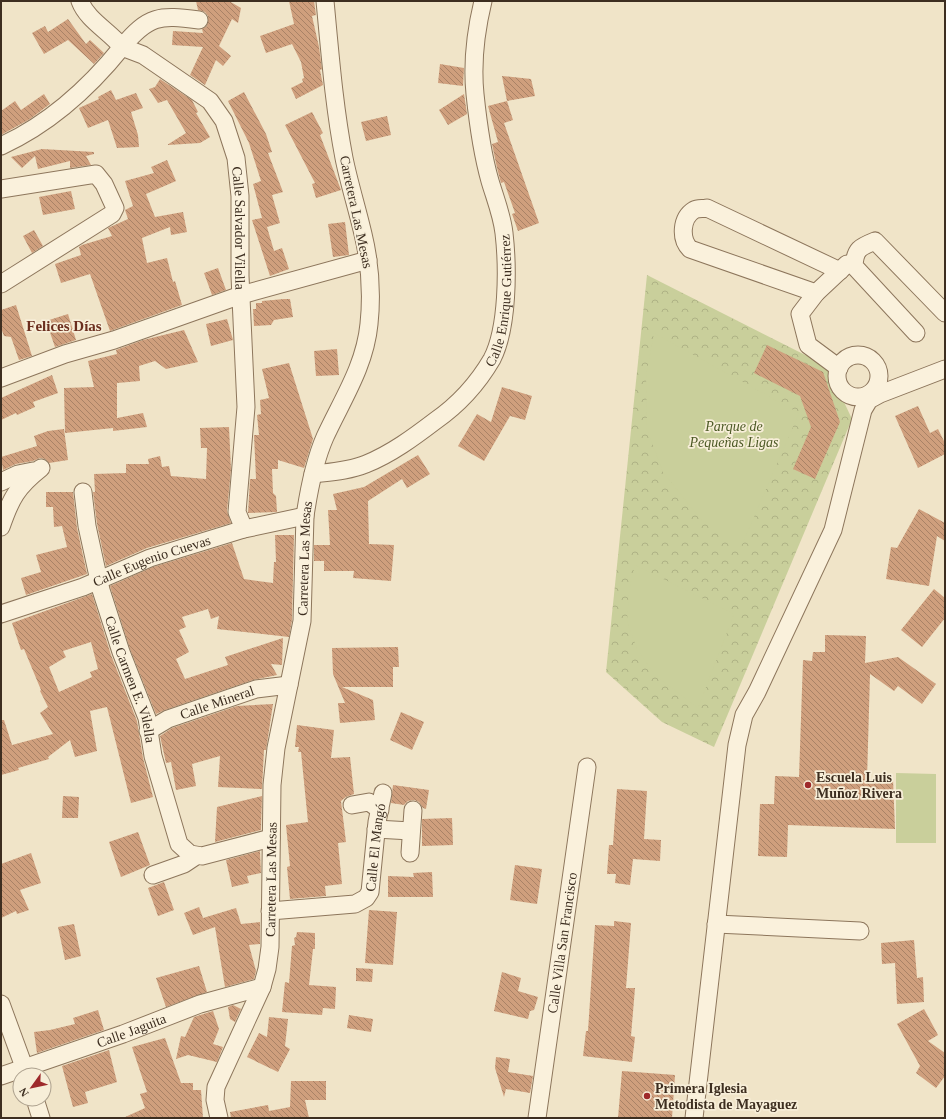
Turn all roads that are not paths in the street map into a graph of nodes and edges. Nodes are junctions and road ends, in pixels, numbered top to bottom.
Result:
1 (80, 1) edge
2 (325, 1) edge
3 (483, 1) edge
4 (199, 20) dead end
5 (122, 47) junction
6 (1, 146) edge
7 (1, 189) edge
8 (854, 257) junction
9 (368, 260) junction
10 (840, 271) junction
11 (1, 284) edge
12 (816, 293) junction
13 (241, 295) junction
14 (945, 313) edge
15 (916, 334) dead end
16 (839, 368) junction
17 (945, 369) edge
18 (1, 378) edge
19 (867, 398) junction
20 (313, 474) junction
21 (1, 482) edge
22 (82, 492) dead end
23 (305, 516) junction
24 (1, 527) edge
25 (244, 529) junction
26 (98, 579) junction
27 (1, 614) edge
28 (289, 685) junction
29 (148, 731) junction
30 (587, 767) dead end
31 (383, 794) dead end
32 (352, 805) dead end
33 (380, 810) junction
34 (413, 810) dead end
35 (376, 829) junction
36 (411, 831) junction
37 (271, 838) junction
38 (410, 853) dead end
39 (196, 856) junction
40 (153, 875) dead end
41 (270, 911) junction
42 (716, 924) junction
43 (860, 931) dead end
44 (262, 987) junction
45 (1, 1004) edge
46 (25, 1067) edge
47 (36, 1067) edge
48 (12, 1074) edge
49 (1, 1076) edge
50 (38, 1107) edge
51 (41, 1118) edge
52 (219, 1118) edge
53 (537, 1118) edge
54 (694, 1118) edge

1 - 5 street
2 - 9 street, Carretera Las Mesas
3 - 20 street, Calle Enrique Gutiérrez
4 - 5 street
5 - 6 street
5 - 13 street, Calle Salvador Vilella
7 - 11 street
8 - 10 street
8 - 14 street
8 - 15 street
9 - 13 street
9 - 20 street, Carretera Las Mesas
10 - 12 street
10 - 12 street
12 - 16 street
13 - 18 street
13 - 25 street, Calle Salvador Vilella
16 - 19 street
16 - 19 street
17 - 19 street
19 - 42 street
20 - 23 street, Carretera Las Mesas
21 - 24 street
22 - 26 street, Calle Carmen E. Vilella
23 - 25 street, Calle Eugenio Cuevas
23 - 28 street, Carretera Las Mesas
25 - 26 street, Calle Eugenio Cuevas
26 - 27 street, Calle Eugenio Cuevas
26 - 29 street, Calle Carmen E. Vilella
28 - 29 street, Calle Mineral
28 - 37 street, Carretera Las Mesas
29 - 39 street, Calle Carmen E. Vilella
30 - 53 street, Calle Villa San Francisco
31 - 33 street, Calle El Mangó
32 - 33 street
33 - 35 street, Calle El Mangó
34 - 36 street
35 - 36 street
35 - 41 street, Calle El Mangó
36 - 38 street
37 - 39 street
37 - 41 street, Carretera Las Mesas
39 - 40 street
41 - 44 street, Carretera Las Mesas
42 - 43 street
42 - 54 street
44 - 47 street, Calle Jaguita
44 - 52 street, Carretera Las Mesas
45 - 46 street
48 - 49 street, Calle Jaguita
50 - 51 street

